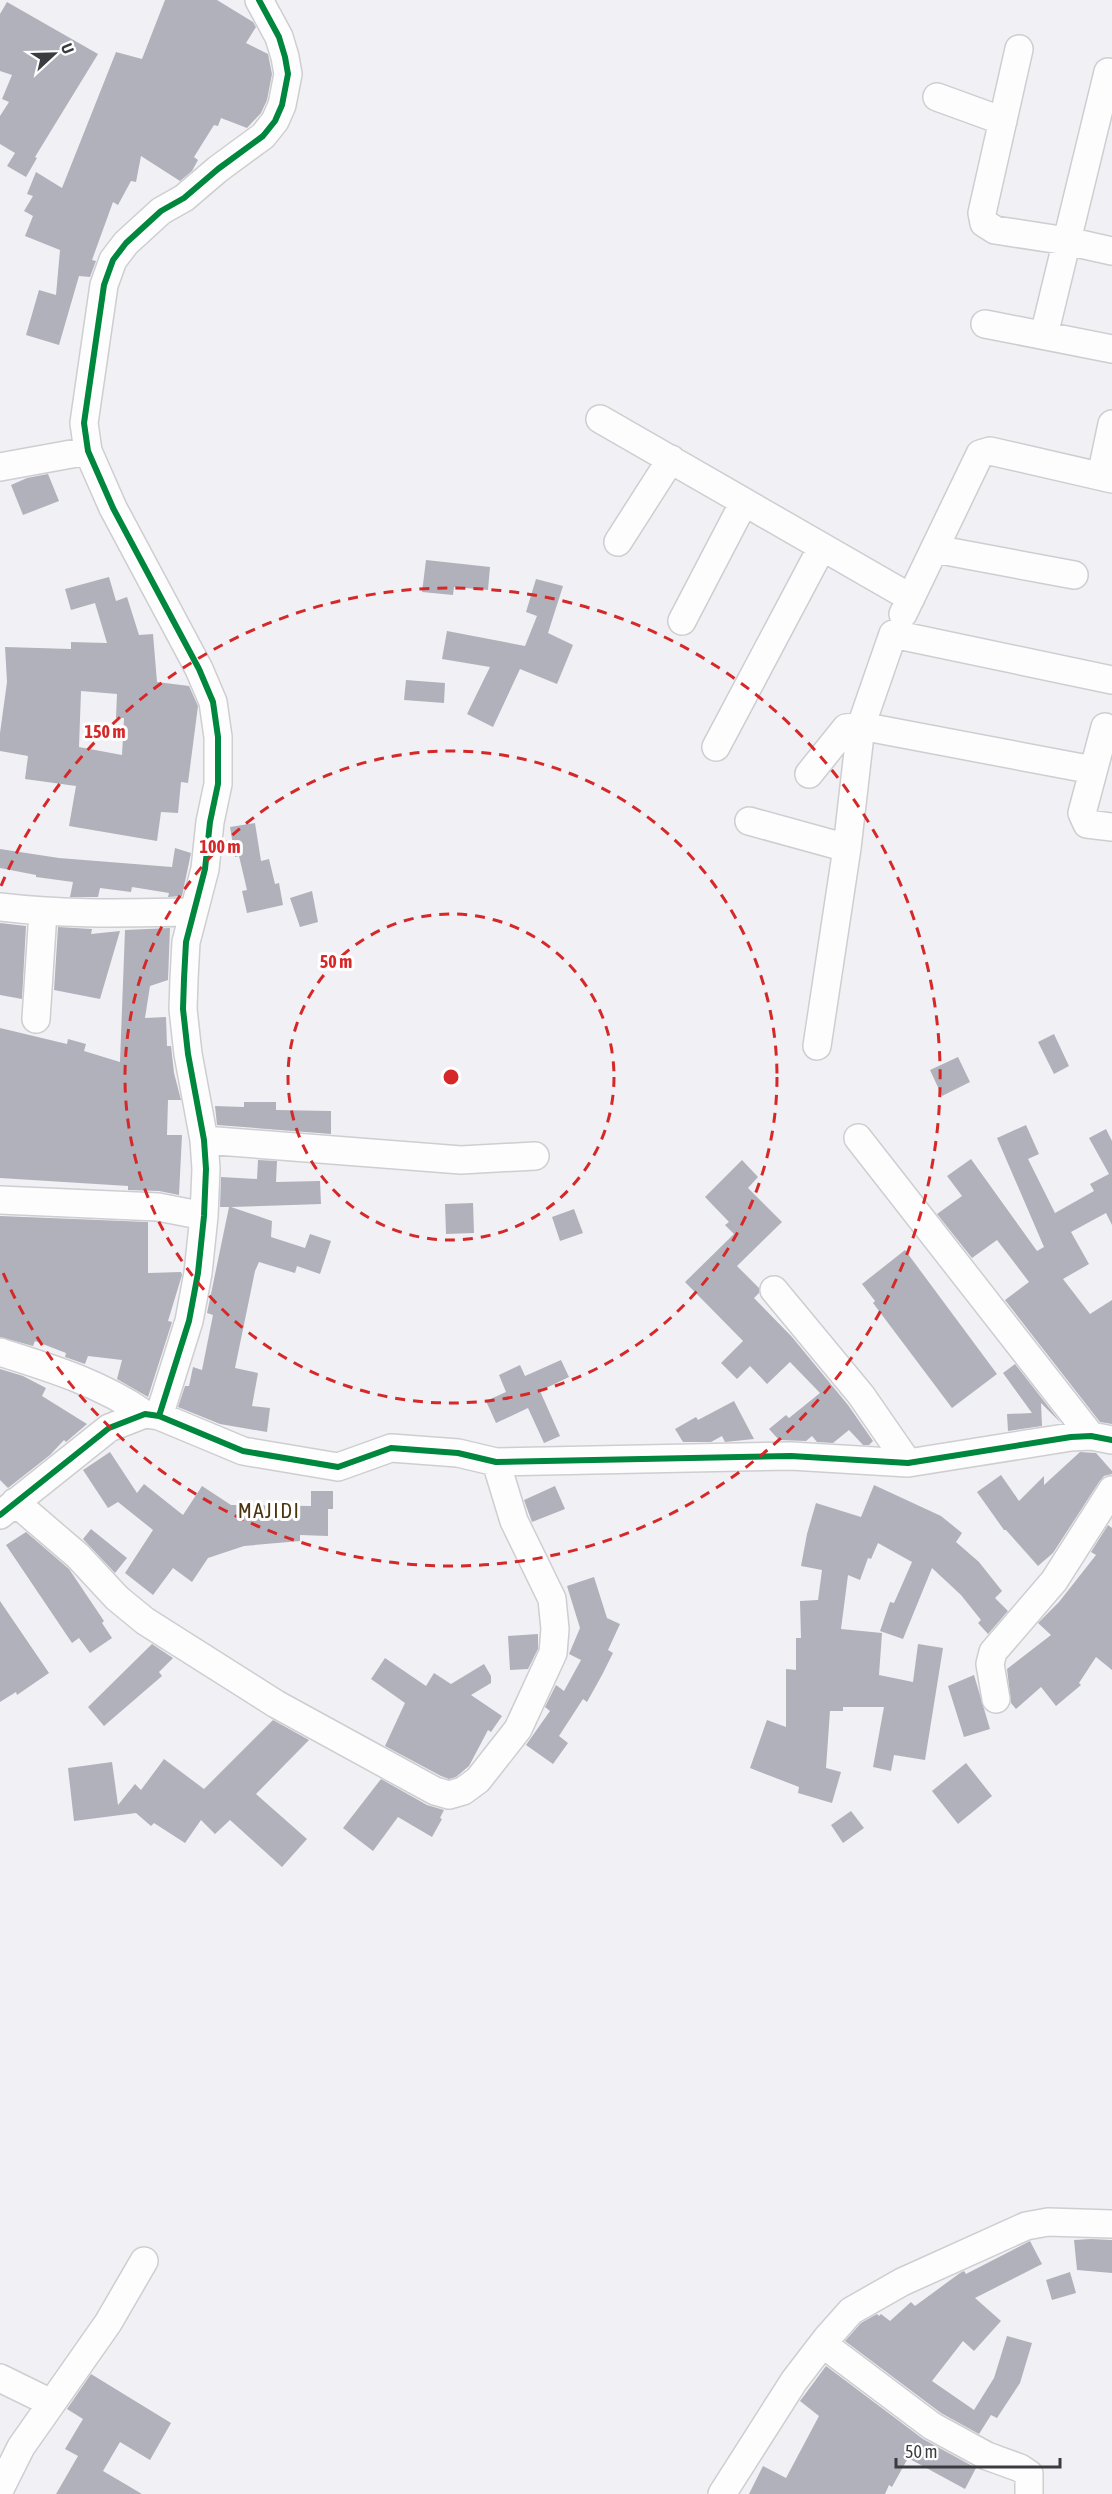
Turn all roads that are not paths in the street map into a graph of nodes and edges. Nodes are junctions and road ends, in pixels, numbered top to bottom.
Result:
1 (259, 0) edge
2 (1019, 49) dead end
3 (1108, 72) dead end
4 (937, 97) dead end
5 (1003, 121) junction
6 (1067, 241) junction
7 (1112, 251) edge
8 (985, 324) dead end
9 (1044, 335) junction
10 (1112, 349) edge
11 (600, 419) dead end
12 (1112, 424) edge
13 (88, 451) junction
14 (670, 459) junction
15 (0, 467) edge
16 (1106, 477) edge
17 (744, 502) junction
18 (618, 542) dead end
19 (822, 547) junction
20 (935, 549) junction
21 (1074, 575) dead end
22 (910, 598) junction
23 (682, 621) dead end
24 (893, 634) junction
25 (1112, 680) edge
26 (861, 726) junction
27 (1104, 727) dead end
28 (716, 747) dead end
29 (1093, 770) junction
30 (809, 774) dead end
31 (749, 821) dead end
32 (1112, 827) edge
33 (847, 848) junction
34 (0, 907) edge
35 (43, 912) junction
36 (193, 912) junction
37 (36, 1019) dead end
38 (817, 1046) dead end
39 (858, 1138) dead end
40 (204, 1140) junction
41 (536, 1156) dead end
42 (0, 1200) edge
43 (204, 1216) junction
44 (774, 1290) dead end
45 (0, 1352) edge
46 (152, 1415) junction
47 (1102, 1438) edge
48 (496, 1462) junction
49 (908, 1463) junction
50 (1112, 1490) edge
51 (8, 1509) edge
52 (996, 1699) dead end
53 (1112, 2224) edge
54 (144, 2261) dead end
55 (823, 2344) junction
56 (0, 2378) edge
57 (51, 2403) junction
58 (0, 2488) edge
59 (722, 2494) edge
60 (1029, 2494) edge

1 - 13 street
2 - 5 street
3 - 6 street
4 - 5 street
5 - 6 street
6 - 7 street
6 - 9 street
8 - 9 street
9 - 10 street
11 - 14 street
12 - 16 street
13 - 15 street
13 - 36 street
14 - 17 street
14 - 18 street
16 - 20 street
17 - 19 street
17 - 23 street
19 - 22 street
19 - 28 street
20 - 21 street
20 - 22 street
22 - 24 street
24 - 25 street
24 - 26 street
26 - 29 street
26 - 30 street
26 - 33 street
27 - 29 street
29 - 32 street
31 - 33 street
33 - 38 street
34 - 35 street
35 - 36 street
35 - 37 street
36 - 40 street
39 - 47 street
40 - 41 street
40 - 43 street
42 - 43 street
43 - 46 street
44 - 49 street
45 - 46 street
46 - 48 street
46 - 51 street
47 - 49 street
48 - 49 street
48 - 51 street
50 - 52 street
53 - 55 street
54 - 57 street
55 - 59 street
55 - 60 street
56 - 57 street
57 - 58 street

